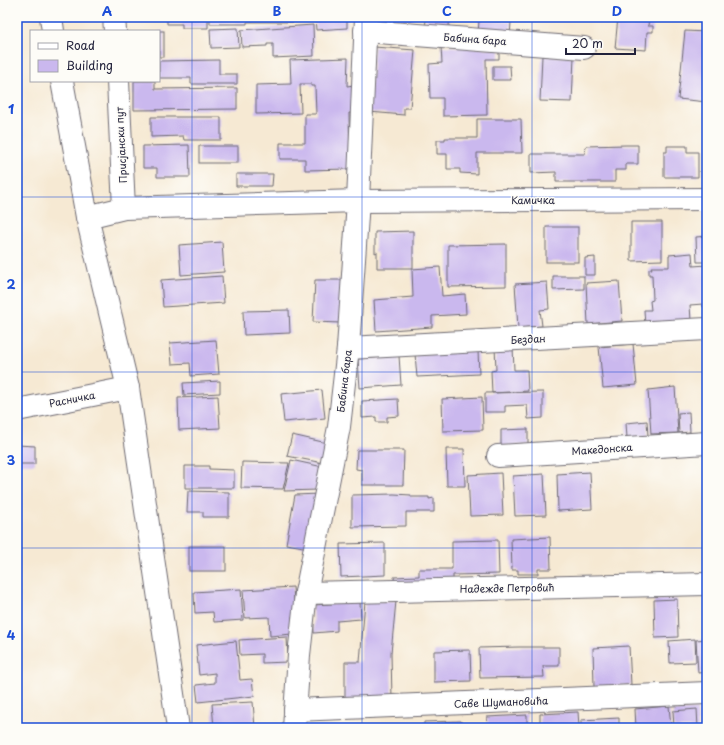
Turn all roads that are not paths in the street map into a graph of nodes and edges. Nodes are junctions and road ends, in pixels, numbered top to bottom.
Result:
1 (50, 17) edge
2 (114, 17) edge
3 (365, 24) edge
4 (53, 30) edge
5 (115, 30) edge
6 (584, 48) dead end
7 (62, 82) edge
8 (118, 82) edge
9 (707, 199) edge
10 (358, 201) junction
11 (124, 208) junction
12 (87, 216) junction
13 (707, 330) edge
14 (348, 348) junction
15 (128, 388) junction
16 (17, 410) edge
17 (707, 443) edge
18 (498, 456) dead end
19 (707, 584) edge
20 (306, 593) junction
21 (707, 693) edge
22 (295, 719) edge
23 (178, 728) edge

1 - 4 street
2 - 5 street
3 - 6 street, Бабина бара
3 - 10 street, Бабина бара
7 - 12 street
8 - 11 street, Присјански пут
9 - 10 street, Камичка
10 - 11 street, Камичка
10 - 14 street, Бабина бара
11 - 12 street, Камичка
12 - 15 street
13 - 14 street, Бездан
14 - 20 street, Бабина бара
15 - 16 street, Расничка
15 - 23 street
17 - 18 street, Македонска
19 - 20 street, Надежде Петровић
20 - 22 street, Бабина бара
21 - 22 street, Саве Шумановића

